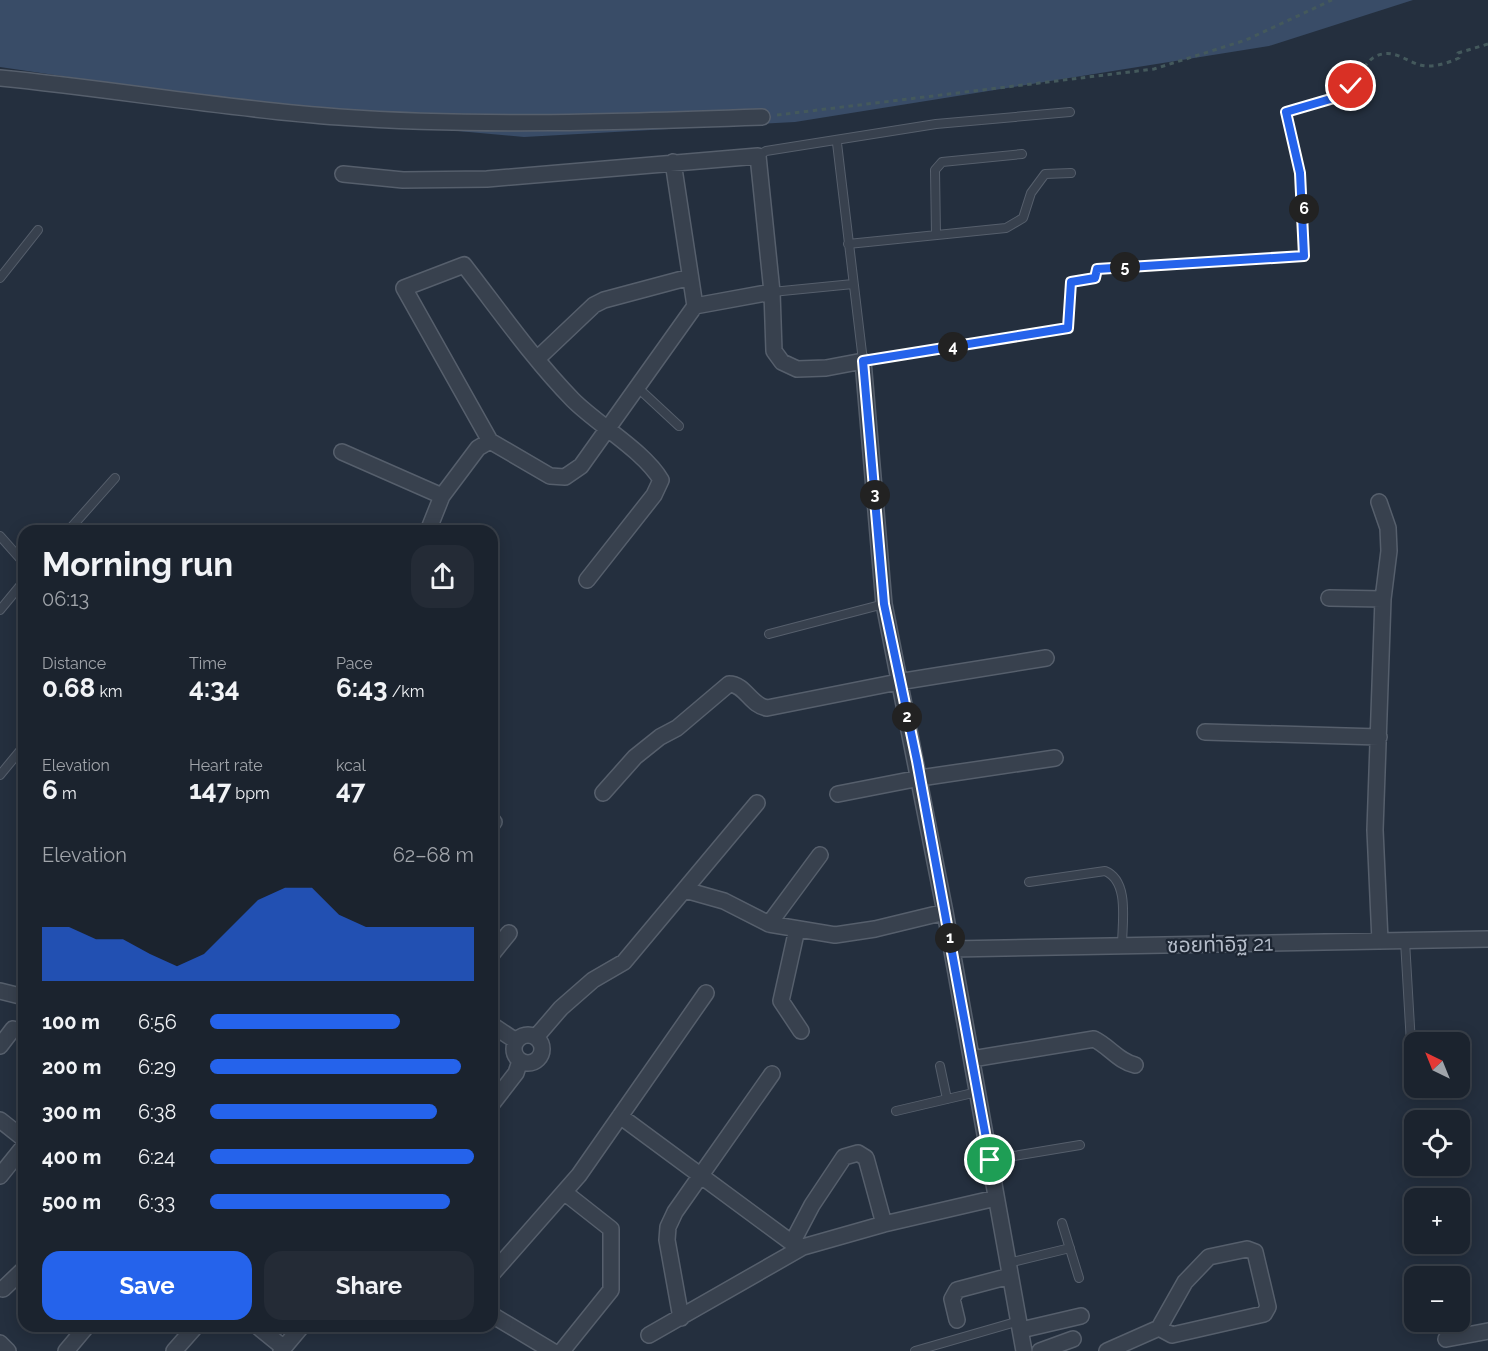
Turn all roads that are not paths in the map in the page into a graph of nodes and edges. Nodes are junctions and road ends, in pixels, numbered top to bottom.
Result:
1 (0, 78) edge
2 (1070, 112) dead end
3 (762, 117) road end
4 (837, 143) dead end
5 (1022, 154) dead end
6 (758, 156) junction
7 (673, 162) junction
8 (1071, 173) dead end
9 (344, 174) dead end
10 (38, 230) dead end
11 (936, 235) junction
12 (848, 244) junction
13 (690, 277) junction
14 (0, 278) edge
15 (853, 284) junction
16 (772, 292) junction
17 (695, 306) junction
18 (537, 359) junction
19 (863, 361) junction
20 (637, 387) junction
21 (680, 426) dead end
22 (607, 430) junction
23 (490, 441) junction
24 (342, 452) dead end
25 (115, 478) dead end
26 (442, 496) junction
27 (1379, 502) dead end
28 (73, 525) edge
29 (430, 525) edge
30 (0, 536) edge
31 (18, 556) edge
32 (587, 580) dead end
33 (18, 588) edge
34 (1329, 598) dead end
35 (1383, 599) junction
36 (884, 604) junction
37 (0, 610) edge
38 (769, 634) dead end
39 (1046, 658) dead end
40 (898, 682) junction
41 (1205, 732) dead end
42 (1379, 737) junction
43 (18, 753) edge
44 (1055, 758) dead end
45 (0, 775) edge
46 (920, 778) junction
47 (603, 793) dead end
48 (838, 794) dead end
49 (757, 803) dead end
50 (820, 855) dead end
51 (1029, 882) dead end
52 (685, 890) junction
53 (945, 912) junction
54 (769, 924) junction
55 (797, 929) junction
56 (509, 933) dead end
57 (1488, 939) edge
58 (1380, 941) junction
59 (1405, 941) junction
60 (1122, 946) junction
61 (498, 947) edge
62 (952, 949) junction
63 (0, 991) edge
64 (706, 993) dead end
65 (18, 996) edge
66 (13, 1029) dead end
67 (498, 1029) edge
68 (801, 1031) dead end
69 (1410, 1032) edge
70 (536, 1037) junction
71 (516, 1041) junction
72 (0, 1046) edge
73 (972, 1059) junction
74 (520, 1061) junction
75 (1135, 1065) dead end
76 (940, 1066) dead end
77 (772, 1074) dead end
78 (977, 1092) junction
79 (498, 1096) edge
80 (947, 1099) junction
81 (896, 1111) dead end
82 (620, 1116) junction
83 (0, 1120) edge
84 (18, 1134) edge
85 (1080, 1145) dead end
86 (18, 1154) edge
87 (990, 1160) junction
88 (0, 1176) edge
89 (700, 1178) junction
90 (564, 1192) junction
91 (996, 1198) junction
92 (1062, 1223) dead end
93 (884, 1224) junction
94 (797, 1245) junction
95 (1070, 1248) junction
96 (498, 1267) edge
97 (1009, 1269) junction
98 (18, 1275) edge
99 (1079, 1278) dead end
100 (3, 1289) dead end
101 (1082, 1316) dead end
102 (681, 1318) junction
103 (498, 1319) edge
104 (957, 1320) dead end
105 (1020, 1326) junction
106 (1159, 1328) junction
107 (1488, 1331) edge
108 (82, 1332) edge
109 (190, 1332) edge
110 (264, 1332) edge
111 (297, 1332) edge
112 (649, 1335) dead end
113 (1073, 1339) dead end
114 (1446, 1339) dead end
115 (0, 1343) edge
116 (283, 1349) edge
117 (8, 1351) edge
118 (66, 1351) edge
119 (174, 1351) edge
120 (552, 1351) edge
121 (562, 1351) edge
122 (915, 1351) edge
123 (1024, 1351) edge
124 (1040, 1351) edge
125 (1107, 1351) edge

1 - 3 street
2 - 6 lane
4 - 12 lane
5 - 11 lane
6 - 7 street
6 - 16 street
7 - 9 street
7 - 13 street
8 - 11 lane
10 - 14 lane
11 - 12 lane
12 - 15 lane
13 - 17 street
13 - 18 street
15 - 16 lane
15 - 19 lane
16 - 17 street
16 - 19 street
17 - 20 street
18 - 22 street
18 - 23 street
19 - 36 street
20 - 21 lane
20 - 22 street
22 - 23 street
22 - 32 street
23 - 26 street
24 - 26 street
25 - 28 lane
26 - 29 street
27 - 35 street
30 - 31 lane
33 - 37 lane
34 - 35 street
35 - 42 street
36 - 38 lane
36 - 40 street
39 - 40 street
40 - 46 street
40 - 47 street
41 - 42 street
42 - 58 street
43 - 45 lane
44 - 46 street
46 - 48 street
46 - 53 street
49 - 52 street
50 - 54 street
51 - 60 lane
52 - 54 street
52 - 70 street
53 - 55 street
53 - 62 street
54 - 55 street
55 - 68 street
56 - 61 street
57 - 59 street, ซอยท่าอิฐ 21
58 - 59 street, ซอยท่าอิฐ 21
58 - 60 street, ซอยท่าอิฐ 21
59 - 69 lane
60 - 62 street, ซอยท่าอิฐ 21
62 - 73 street
63 - 65 street
64 - 82 street
66 - 72 street
67 - 71 street
70 - 71 street
70 - 74 street
71 - 74 street
73 - 75 street
73 - 78 street
74 - 79 street
76 - 80 lane
77 - 89 street
78 - 80 lane
78 - 87 street
80 - 81 lane
82 - 89 street
82 - 90 street
83 - 84 street
85 - 87 lane
86 - 88 street
87 - 91 street
89 - 94 street
89 - 102 street
90 - 96 street
90 - 121 street
91 - 93 street
91 - 97 street
92 - 95 lane
93 - 94 street
93 - 94 street
94 - 102 street
95 - 97 lane
95 - 99 lane
97 - 104 street
97 - 105 street
98 - 100 street
101 - 105 street
102 - 112 street
103 - 120 street
105 - 122 lane
105 - 123 street
106 - 106 street
106 - 125 street
107 - 114 street
108 - 118 street
109 - 119 street
110 - 116 street
111 - 116 street
113 - 124 street
115 - 117 street

